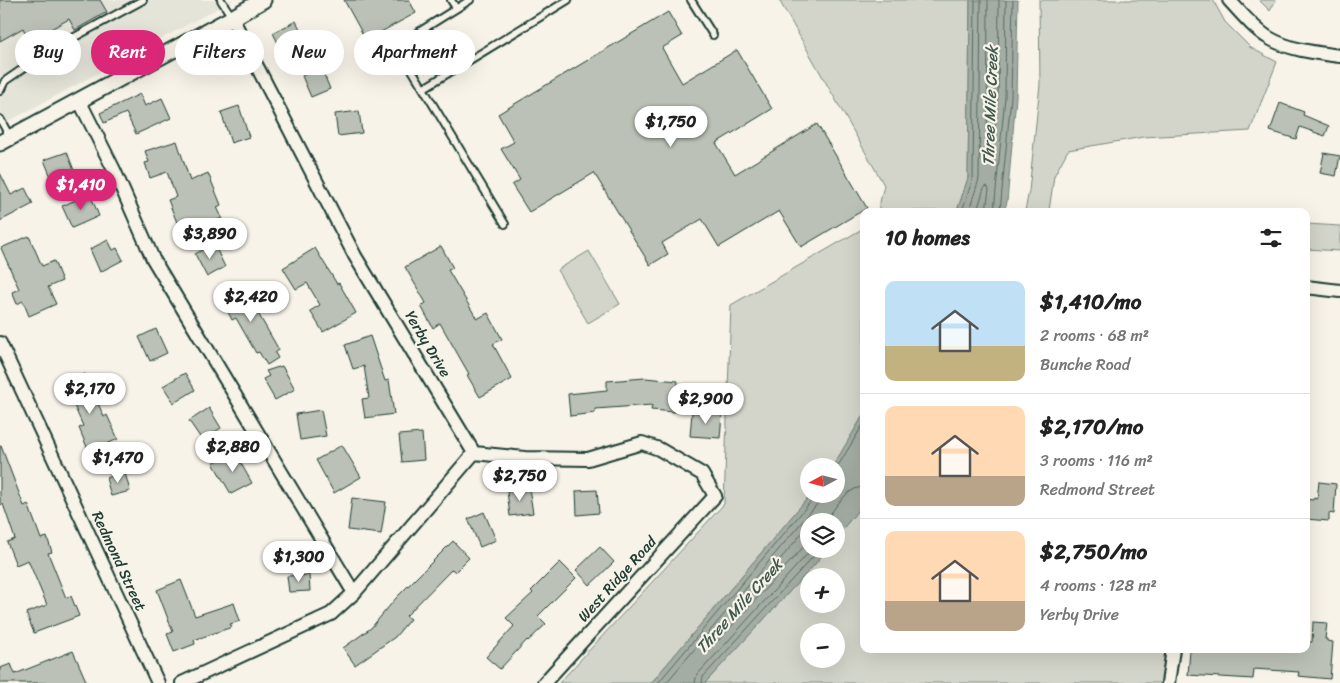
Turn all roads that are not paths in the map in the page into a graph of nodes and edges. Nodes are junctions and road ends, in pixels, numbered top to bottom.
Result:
1 (143, 0) edge
2 (221, 0) edge
3 (263, 0) edge
4 (451, 0) edge
5 (470, 0) edge
6 (568, 0) edge
7 (691, 0) edge
8 (1230, 0) edge
9 (456, 8) junction
10 (232, 18) junction
11 (713, 35) dead end
12 (1340, 56) edge
13 (424, 88) junction
14 (0, 91) edge
15 (79, 100) junction
16 (0, 119) edge
17 (5, 140) edge
18 (506, 224) dead end
19 (1310, 287) edge
20 (1340, 291) edge
21 (0, 343) edge
22 (474, 453) junction
23 (354, 592) junction
24 (1172, 653) edge
25 (158, 683) edge
26 (182, 683) edge
27 (544, 683) edge
28 (1168, 683) edge

1 - 14 lane
2 - 10 lane
3 - 10 street
4 - 9 lane
5 - 9 lane
6 - 13 lane
7 - 11 lane
8 - 12 street
9 - 13 lane
10 - 15 street
10 - 22 street, Yerby Drive
13 - 18 lane
15 - 17 street
15 - 23 street
16 - 17 lane
19 - 20 street
21 - 25 street, Redmond Street
22 - 23 street
22 - 27 street, West Ridge Road
23 - 26 street
24 - 28 street

